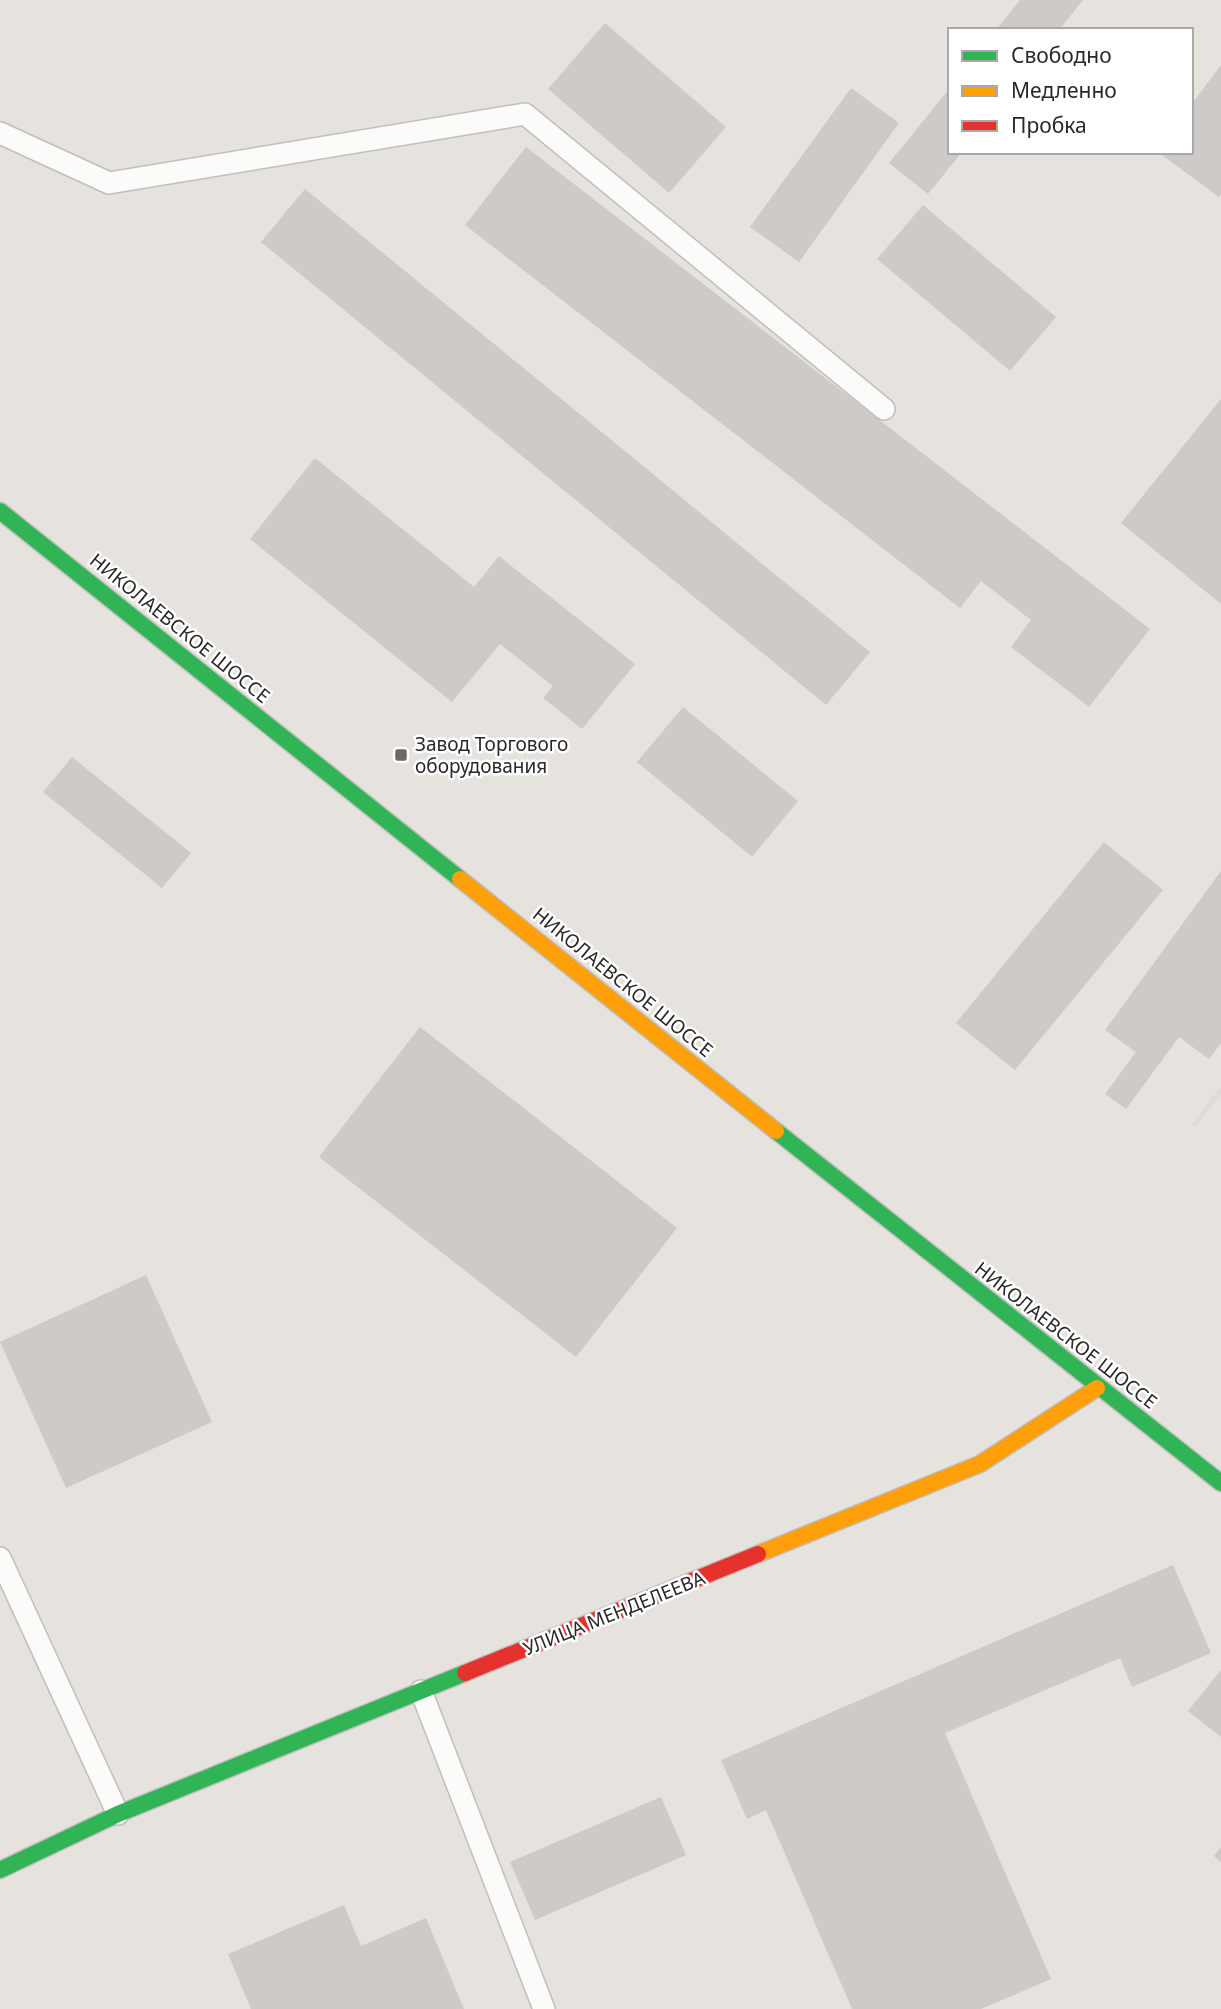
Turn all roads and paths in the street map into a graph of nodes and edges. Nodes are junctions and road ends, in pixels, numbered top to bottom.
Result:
1 (0, 133) edge
2 (884, 409) dead end
3 (0, 511) edge
4 (1097, 1388) junction
5 (1221, 1483) edge
6 (0, 1558) edge
7 (421, 1691) junction
8 (118, 1814) junction
9 (0, 1870) edge
10 (544, 2009) edge

1 - 2 lane
3 - 4 main road, НИКОЛАЕВСКОЕ ШОССЕ
4 - 5 main road, НИКОЛАЕВСКОЕ ШОССЕ
4 - 7 main road, УЛИЦА МЕНДЕЛЕЕВА
6 - 8 lane
7 - 8 main road, УЛИЦА МЕНДЕЛЕЕВА
7 - 10 lane
8 - 9 main road, УЛИЦА МЕНДЕЛЕЕВА

